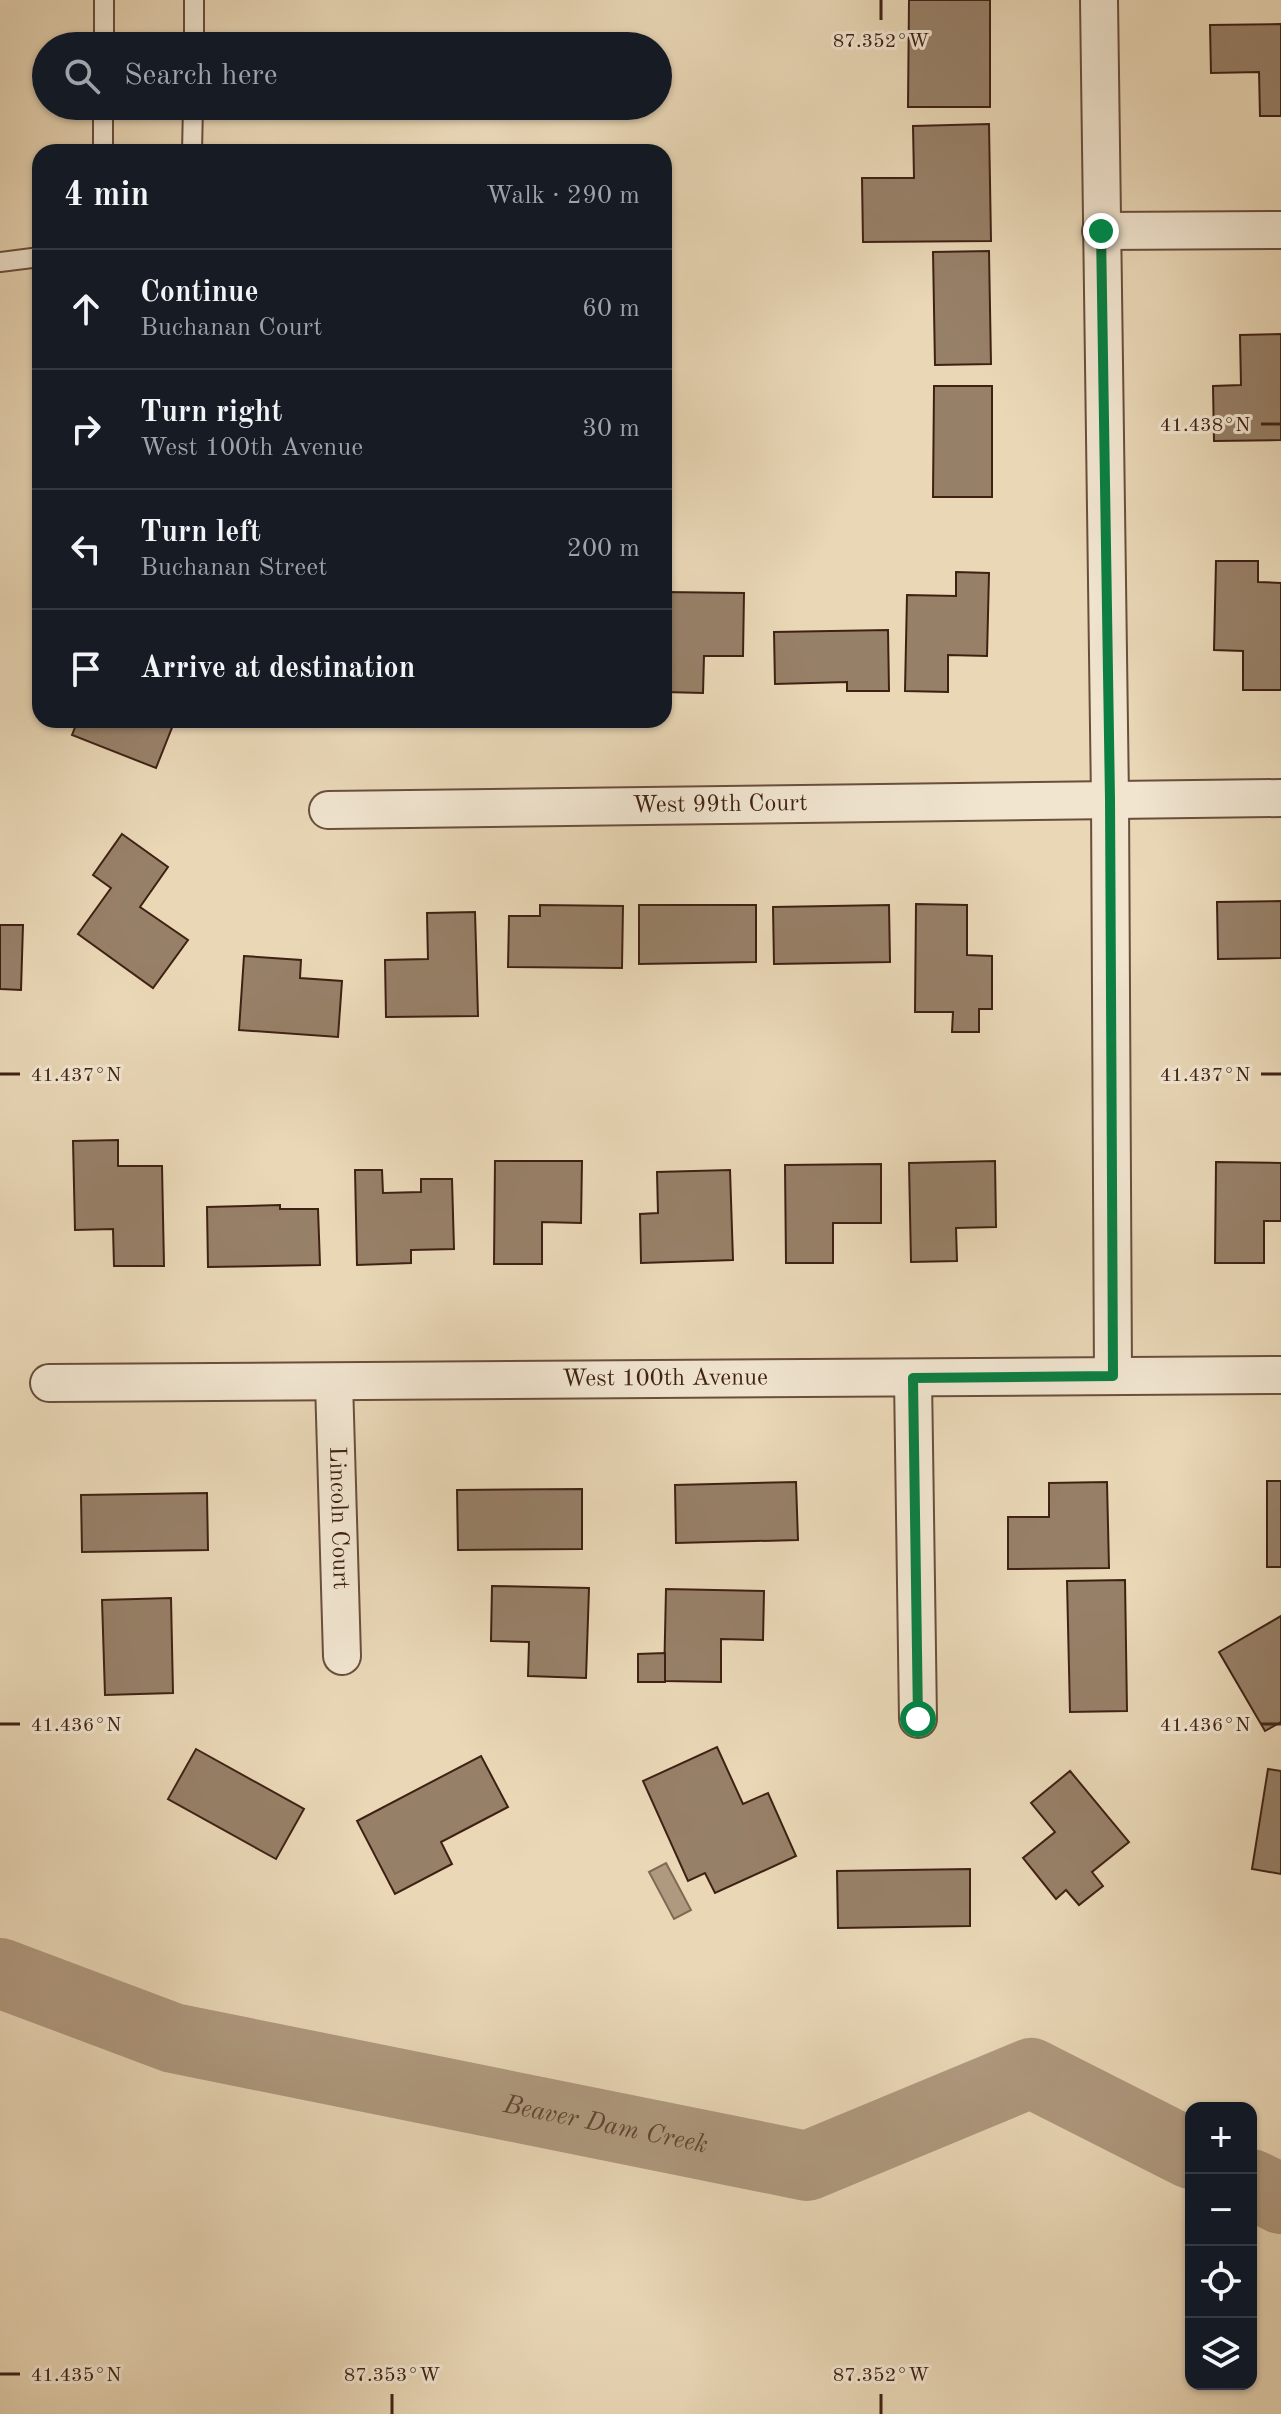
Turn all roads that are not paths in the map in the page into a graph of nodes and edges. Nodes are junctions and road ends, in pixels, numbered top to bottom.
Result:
1 (104, 0) edge
2 (194, 0) edge
3 (1099, 0) edge
4 (104, 32) edge
5 (194, 32) edge
6 (103, 120) edge
7 (193, 120) edge
8 (103, 144) edge
9 (192, 144) edge
10 (1281, 230) edge
11 (1101, 231) junction
12 (32, 258) edge
13 (0, 262) edge
14 (1281, 798) edge
15 (1110, 799) junction
16 (328, 810) dead end
17 (1281, 1375) edge
18 (1113, 1376) junction
19 (913, 1378) junction
20 (334, 1382) junction
21 (49, 1383) dead end
22 (342, 1656) dead end
23 (918, 1719) dead end

1 - 4 lane
2 - 5 lane
3 - 11 street
6 - 8 lane
7 - 9 lane
10 - 11 street
11 - 15 street
12 - 13 lane
14 - 15 street, West 99th Court
15 - 16 street, West 99th Court
15 - 18 street
17 - 18 street, West 100th Avenue
18 - 19 street, West 100th Avenue
19 - 20 street, West 100th Avenue
19 - 23 street
20 - 21 street, West 100th Avenue
20 - 22 street, Lincoln Court

